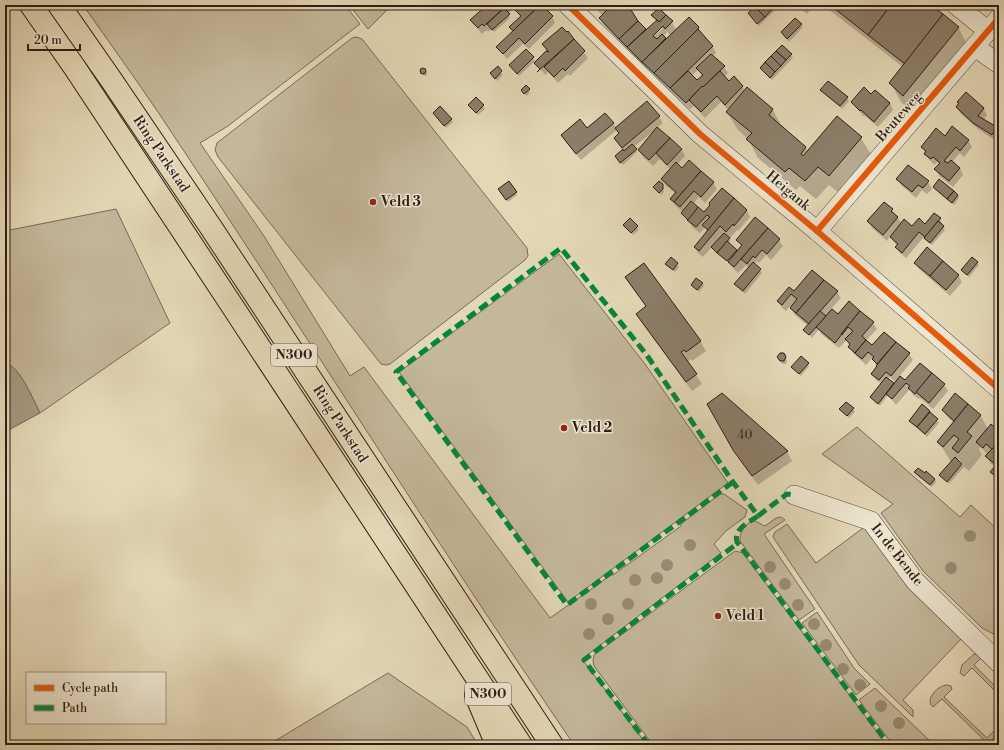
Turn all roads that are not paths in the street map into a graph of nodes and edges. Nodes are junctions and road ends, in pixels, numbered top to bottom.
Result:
1 (31, 5) edge
2 (59, 5) edge
3 (568, 5) edge
4 (956, 5) edge
5 (993, 24) edge
6 (975, 47) junction
7 (999, 64) edge
8 (817, 231) junction
9 (999, 388) edge
10 (794, 495) dead end
11 (454, 644) junction
12 (999, 663) edge
13 (538, 725) junction
14 (498, 745) edge
15 (522, 745) edge
16 (552, 745) edge
17 (555, 745) edge

1 - 11 highway, Ring Parkstad / N300
2 - 13 highway, Ring Parkstad / N300
3 - 8 street, Heigank
4 - 5 street
5 - 6 street, Beuteweg
6 - 7 street
6 - 8 street, Beuteweg
8 - 9 street, Heigank
10 - 12 street, In de Bende
11 - 14 highway, N300
11 - 15 highway, Ring Parkstad / N300
13 - 16 highway, Ring Parkstad / N300
13 - 17 highway, N300

